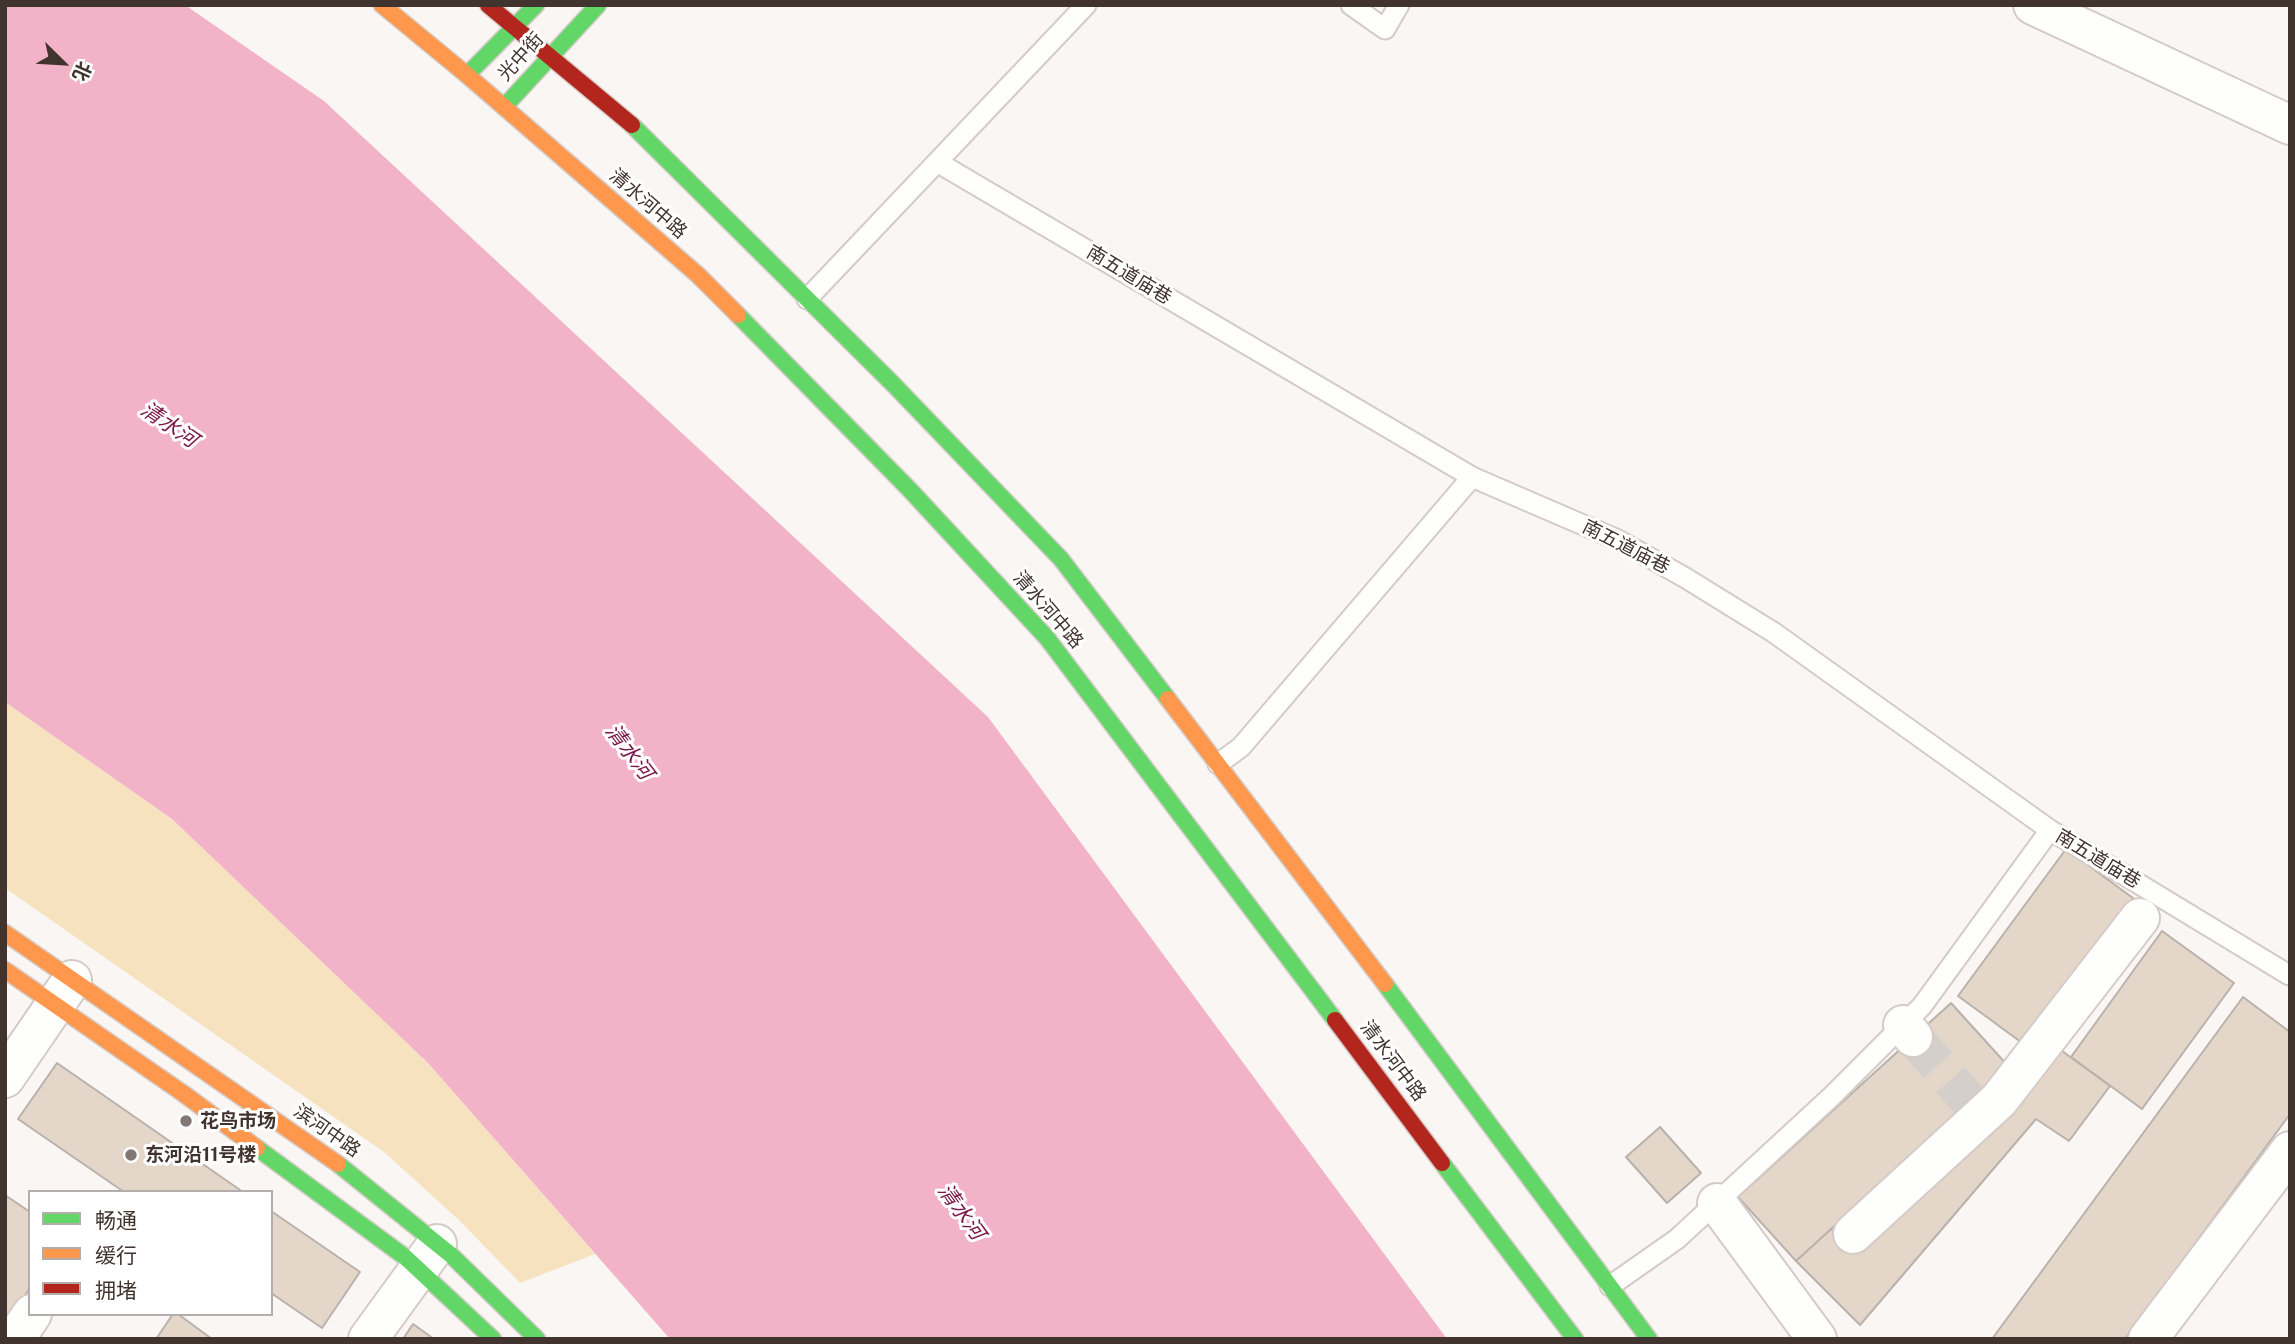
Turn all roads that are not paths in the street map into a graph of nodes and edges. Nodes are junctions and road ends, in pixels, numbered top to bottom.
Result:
1 (382, 5) edge
2 (488, 5) edge
3 (536, 5) edge
4 (598, 5) edge
5 (1086, 5) edge
6 (1351, 5) edge
7 (1399, 5) edge
8 (2033, 5) edge
9 (515, 28) junction
10 (549, 57) junction
11 (467, 75) junction
12 (504, 107) junction
13 (2290, 125) edge
14 (937, 162) junction
15 (807, 299) junction
16 (1472, 477) junction
17 (1218, 764) junction
18 (2050, 830) junction
19 (2140, 918) dead end
20 (5, 933) edge
21 (5, 970) edge
22 (2289, 975) edge
23 (64, 993) junction
24 (5, 1078) edge
25 (2290, 1151) edge
26 (1717, 1203) junction
27 (1853, 1234) dead end
28 (428, 1257) junction
29 (1610, 1286) junction
30 (32, 1316) edge
31 (514, 1334) edge
32 (15, 1339) edge
33 (368, 1339) edge
34 (1575, 1339) edge
35 (1649, 1339) edge
36 (1817, 1339) edge
37 (2148, 1339) edge

1 - 11 main road, 清水河中路
2 - 9 main road, 清水河中路
3 - 9 main road, 光中街
4 - 10 main road, 光中街
5 - 14 lane
6 - 7 lane
8 - 13 street
9 - 10 main road, 清水河中路
9 - 11 main road, 光中街
10 - 12 main road, 光中街
10 - 15 main road, 清水河中路
11 - 12 main road, 清水河中路
12 - 34 main road, 清水河中路
14 - 15 lane
14 - 16 lane, 南五道庙巷
15 - 17 main road, 清水河中路
16 - 17 lane
16 - 18 lane, 南五道庙巷
17 - 29 main road, 清水河中路
18 - 22 lane, 南五道庙巷
18 - 26 lane
19 - 27 street
20 - 23 main road, 滨河中路
21 - 23 main road, 滨河中路
23 - 24 street
23 - 28 main road, 滨河中路
23 - 28 main road, 滨河中路
25 - 37 street
26 - 29 lane
26 - 36 street
28 - 31 main road, 滨河中路
28 - 31 main road, 滨河中路
28 - 33 street
29 - 35 main road, 清水河中路
30 - 32 street

